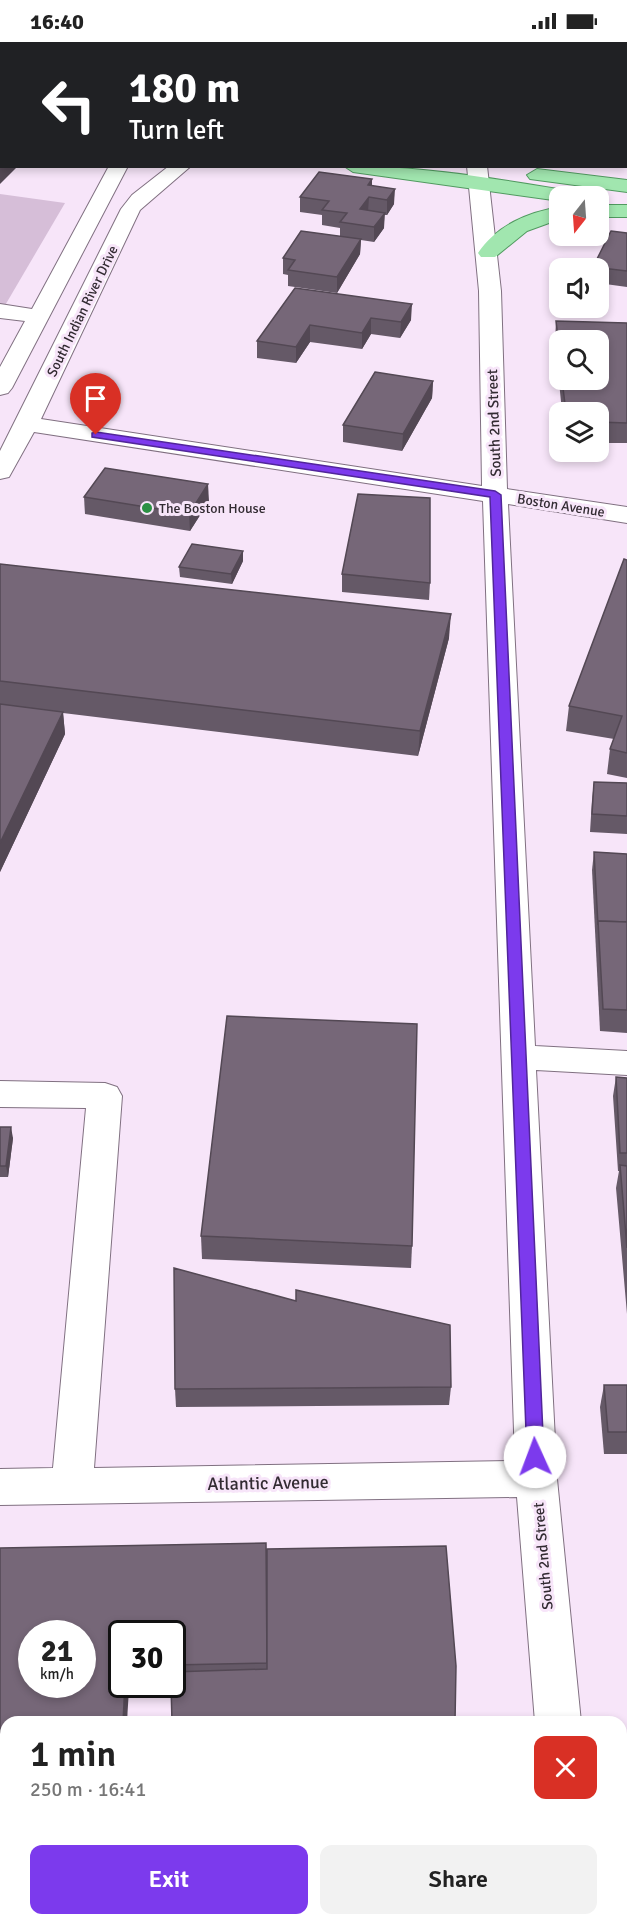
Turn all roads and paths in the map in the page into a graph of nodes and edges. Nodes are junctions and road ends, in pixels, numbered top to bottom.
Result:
1 (118, 168) edge
2 (179, 168) edge
3 (414, 168) edge
4 (477, 170) edge
5 (627, 186) edge
6 (549, 191) edge
7 (609, 206) edge
8 (627, 210) edge
9 (609, 211) edge
10 (549, 214) edge
11 (488, 253) junction
12 (0, 311) edge
13 (39, 316) junction
14 (0, 388) edge
15 (27, 424) junction
16 (0, 472) edge
17 (495, 495) junction
18 (627, 515) edge
19 (520, 1057) junction
20 (627, 1063) edge
21 (0, 1094) edge
22 (536, 1479) junction
23 (72, 1486) junction
24 (0, 1487) edge
25 (557, 1716) edge

1 - 13 street
2 - 15 street, South Indian River Drive
3 - 4 main road
4 - 5 main road
4 - 6 main road
4 - 11 street, South 2nd Street
7 - 8 main road
8 - 9 main road
10 - 11 main road
11 - 17 street, South 2nd Street
12 - 13 street
13 - 14 street
15 - 16 street, South Indian River Drive
15 - 17 street, Boston Avenue
17 - 18 street, Boston Avenue
17 - 19 street, South 2nd Street
19 - 20 street
19 - 22 street, South 2nd Street
21 - 23 street
22 - 23 street, Atlantic Avenue
22 - 25 street, South 2nd Street
23 - 24 street, Atlantic Avenue

